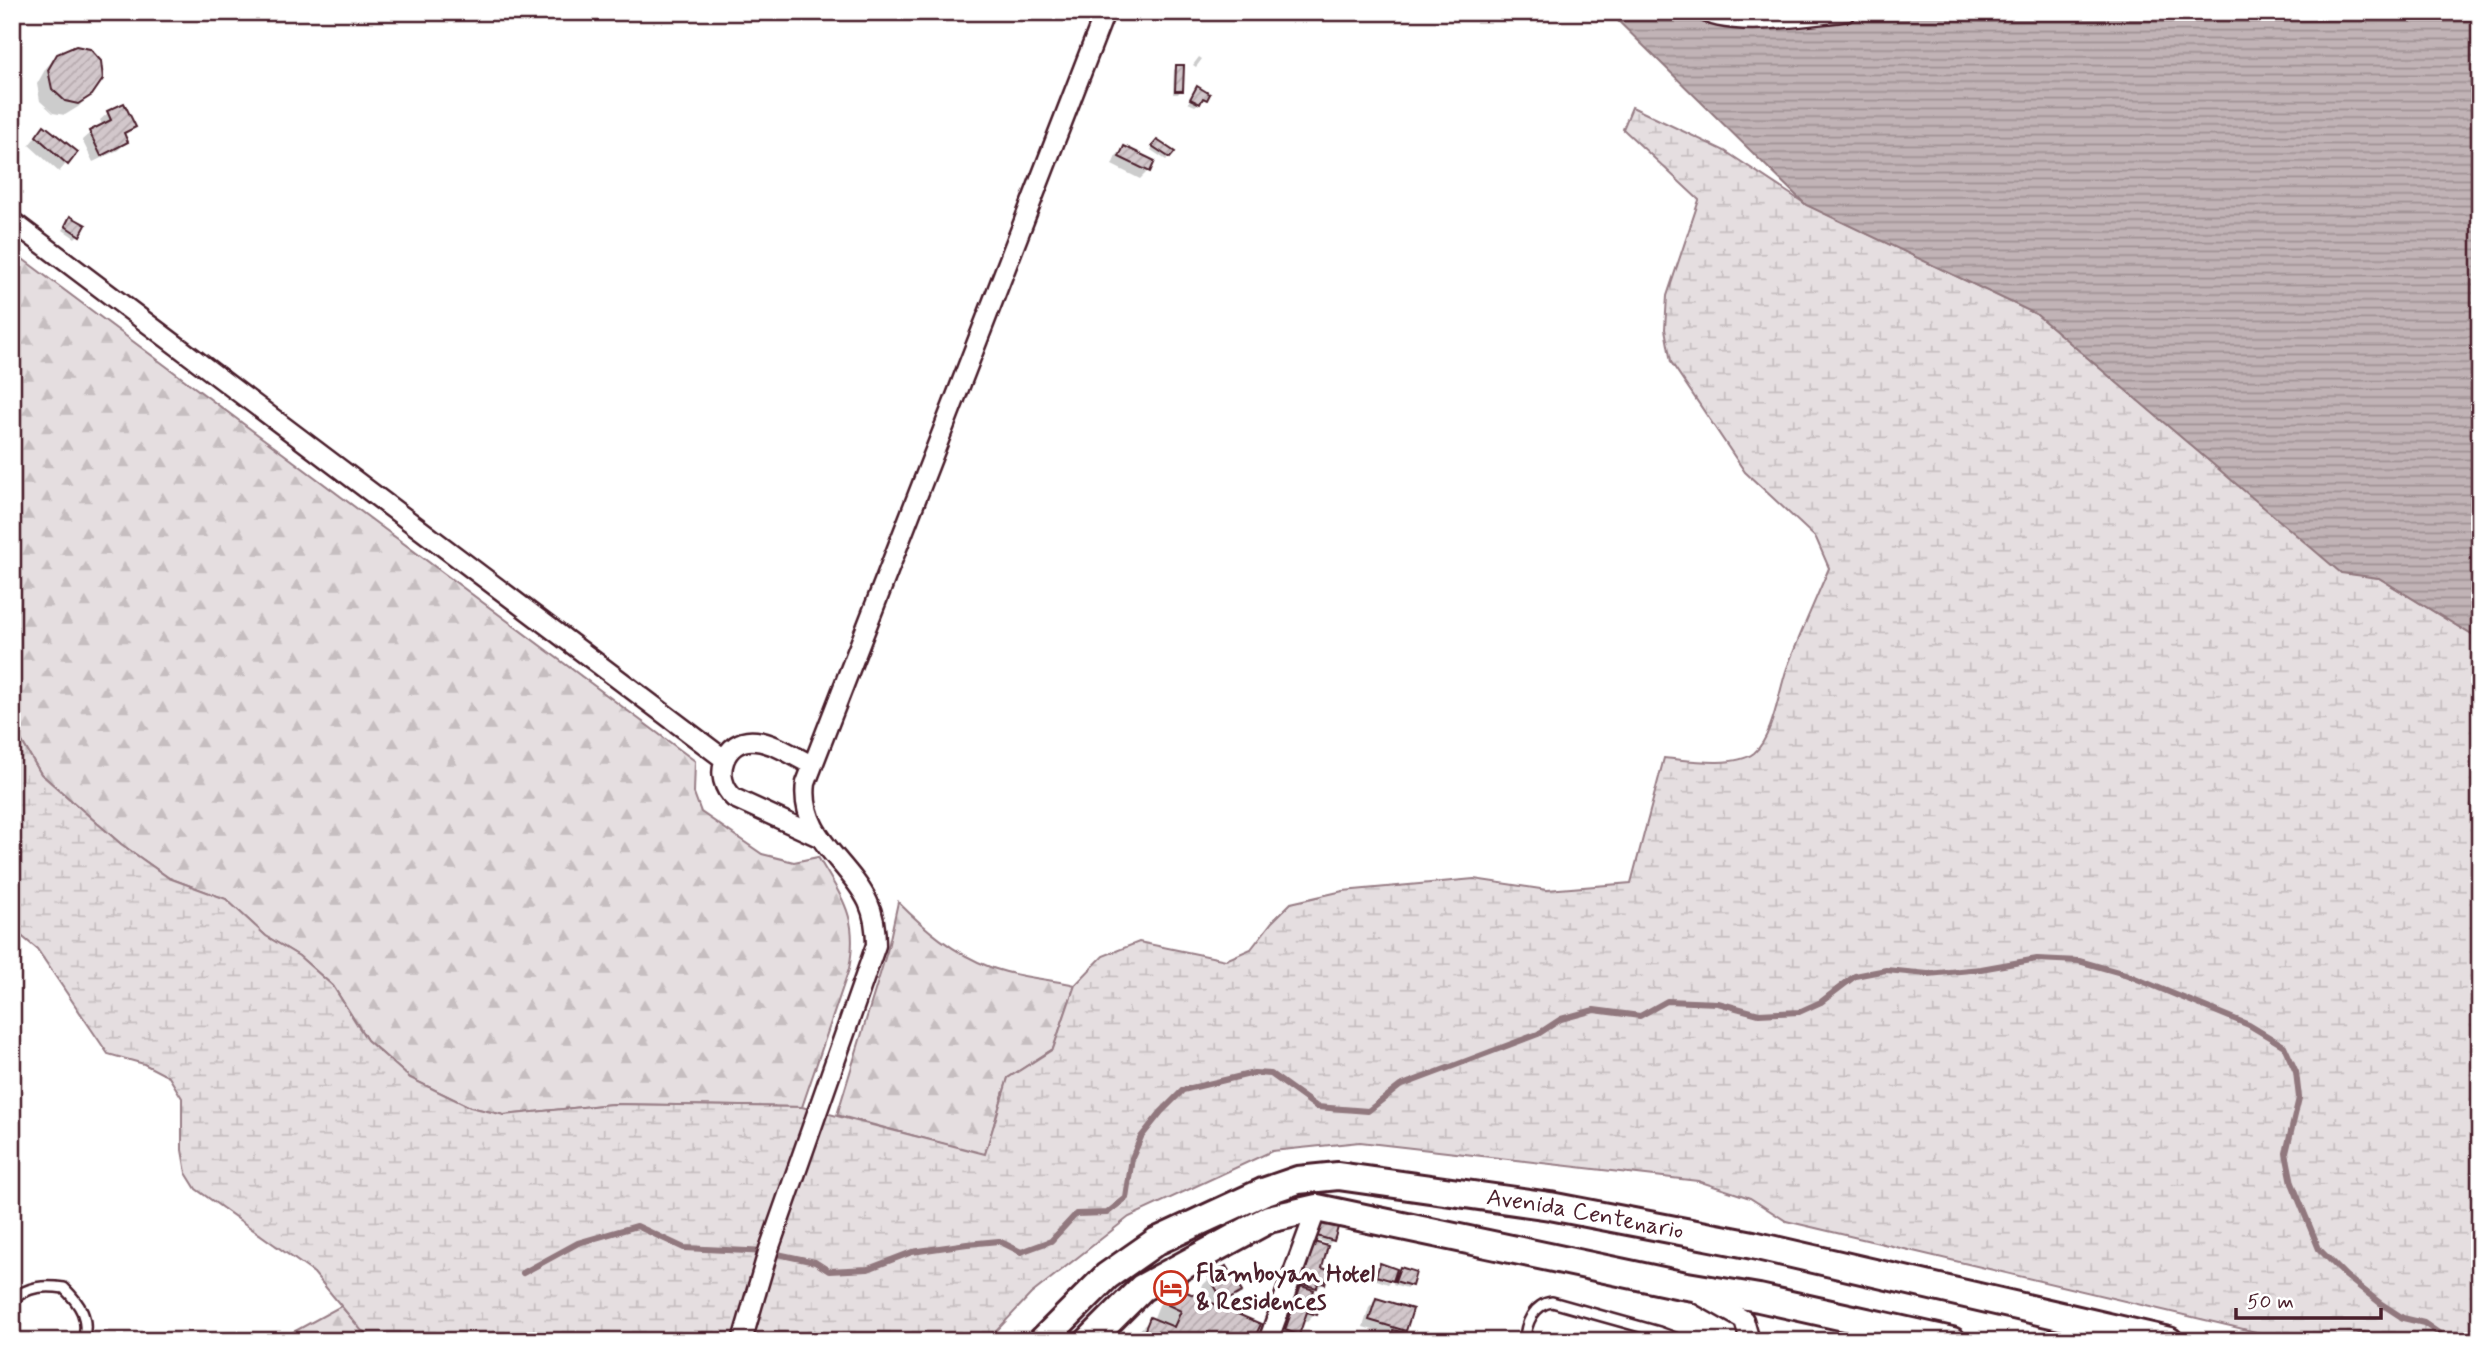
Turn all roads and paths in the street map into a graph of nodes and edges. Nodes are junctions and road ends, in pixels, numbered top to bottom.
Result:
1 (1105, 12) edge
2 (1697, 12) edge
3 (1803, 16) edge
4 (1848, 16) dead end
5 (12, 221) edge
6 (724, 760) junction
7 (812, 765) junction
8 (818, 837) junction
9 (1317, 1208) junction
10 (1681, 1285) junction
11 (12, 1300) edge
12 (83, 1341) edge
13 (742, 1341) edge
14 (1042, 1341) edge
15 (1089, 1341) edge
16 (1268, 1341) edge
17 (1525, 1341) edge
18 (1683, 1341) edge
19 (1750, 1341) edge
20 (1952, 1341) edge
21 (2169, 1341) edge

1 - 7 street
2 - 3 lane
3 - 4 lane
5 - 6 street
6 - 7 street
6 - 8 street
7 - 8 street
8 - 13 street
9 - 10 main road, Avenida Centenario
9 - 15 main road, Avenida Centenario
9 - 16 street
10 - 19 street
10 - 20 main road, Avenida Centenario
11 - 12 lane
14 - 21 main road, Avenida Centenario
17 - 18 lane

